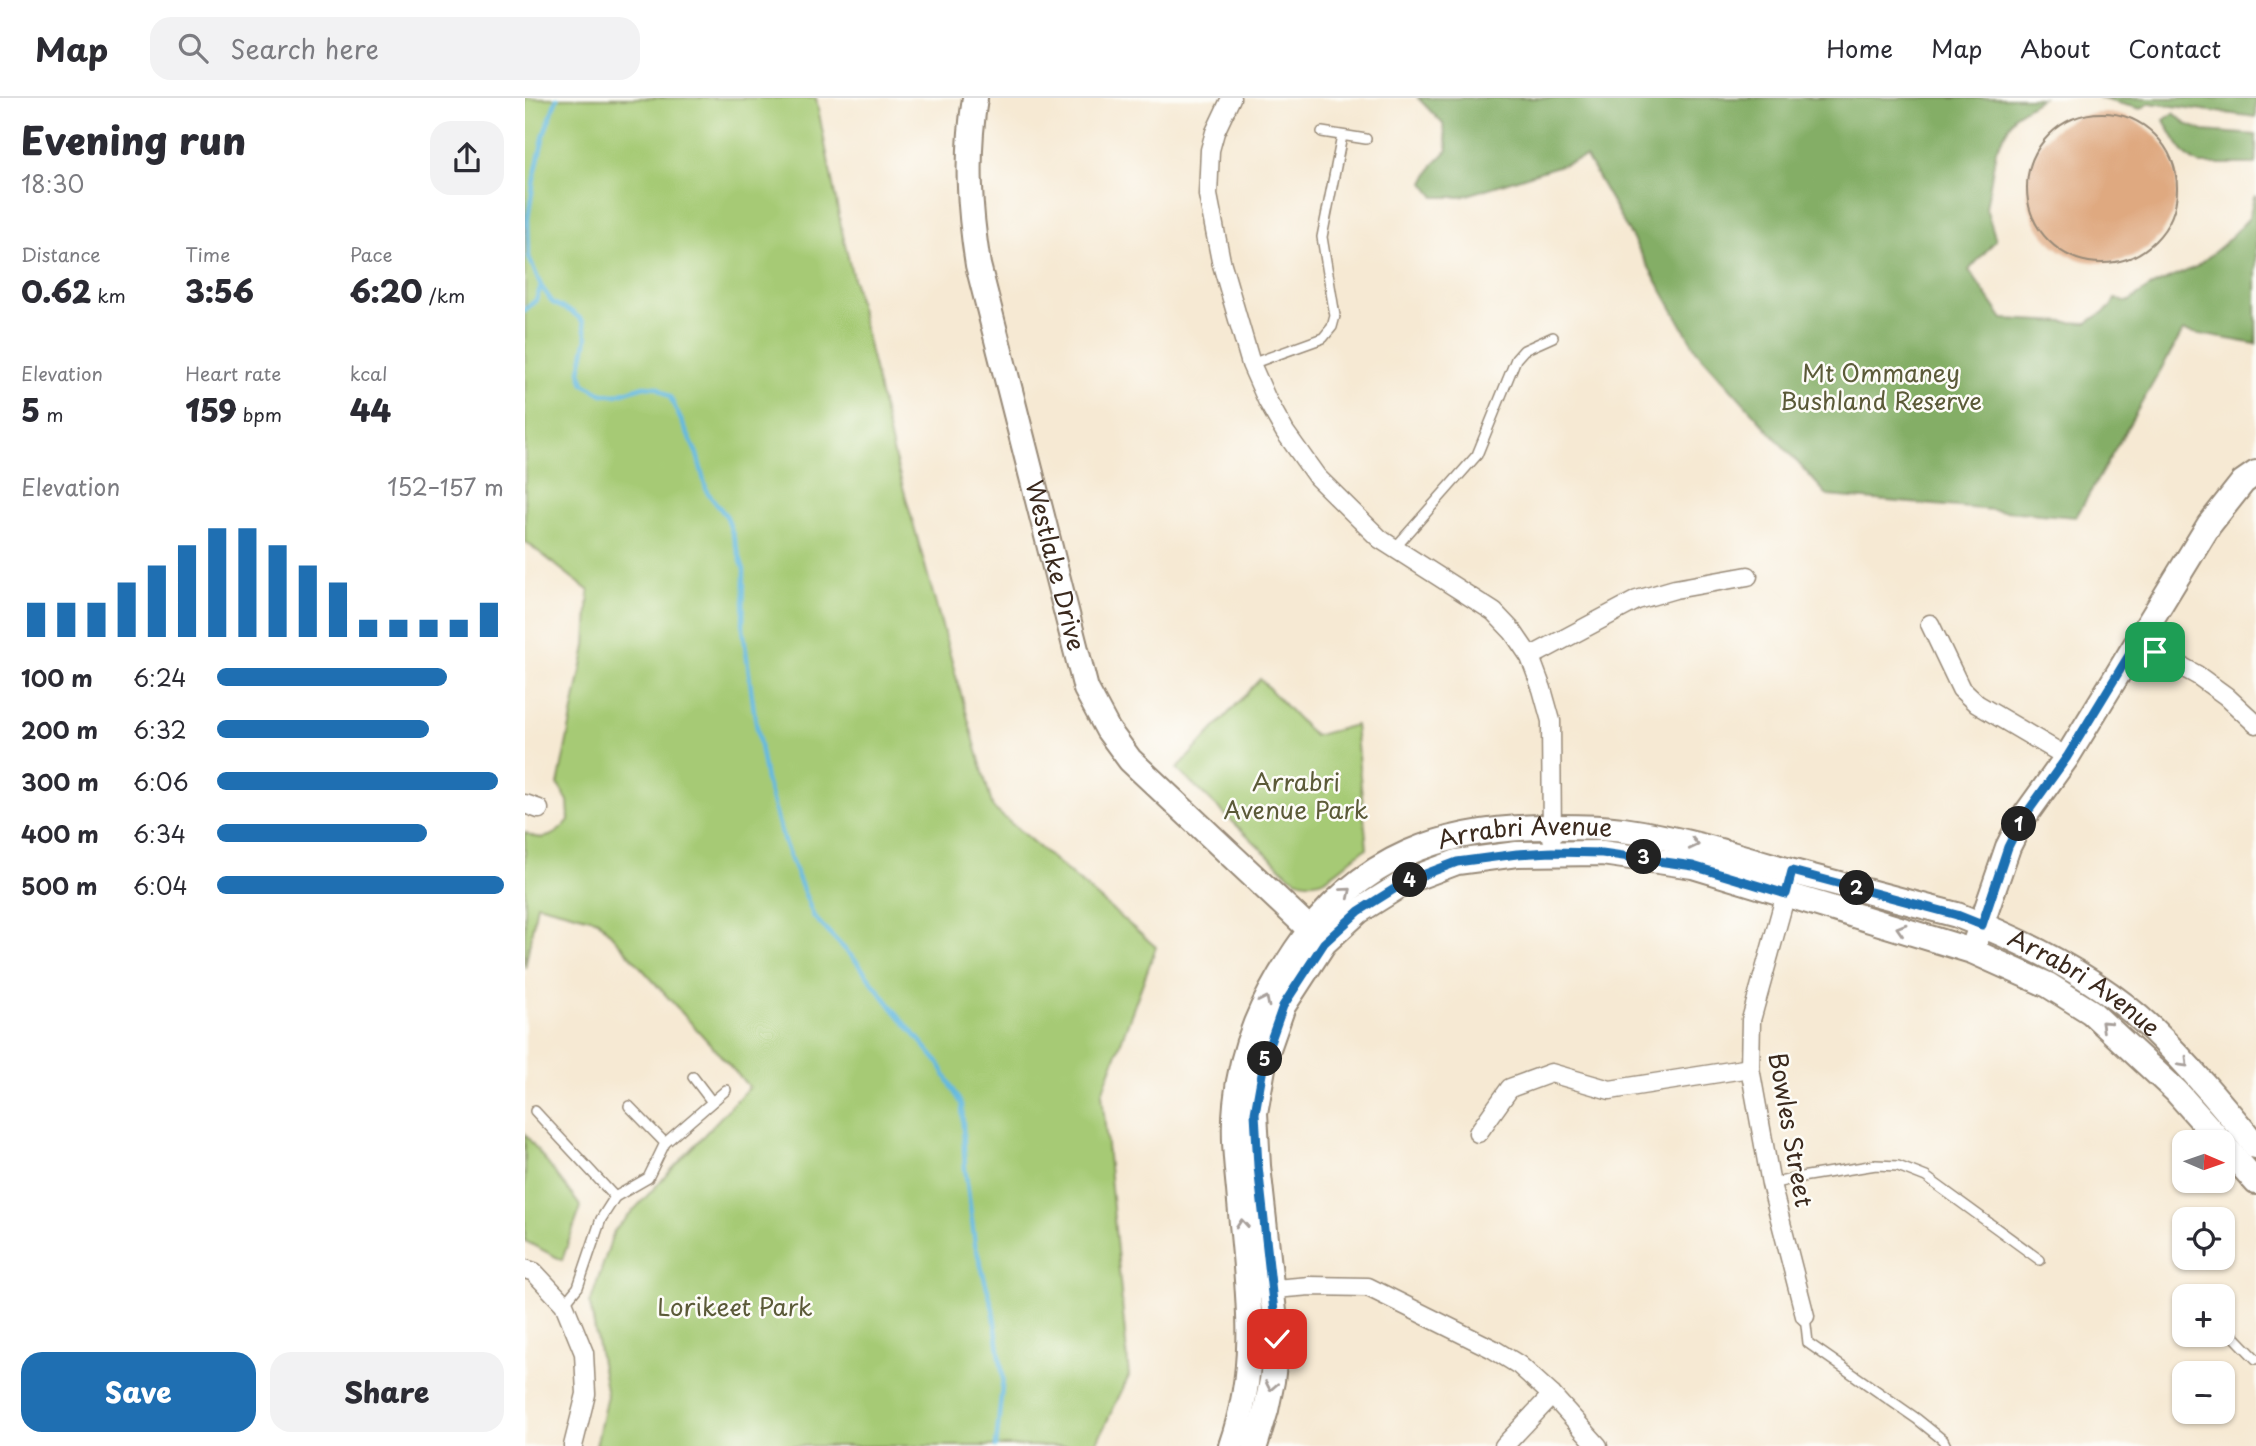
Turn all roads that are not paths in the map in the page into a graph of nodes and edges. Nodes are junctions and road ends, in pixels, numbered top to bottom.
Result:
1 (975, 98) edge
2 (1231, 98) edge
3 (1322, 132) dead end
4 (1342, 136) junction
5 (1366, 139) dead end
6 (1553, 337) dead end
7 (1251, 364) junction
8 (2256, 474) edge
9 (1394, 549) junction
10 (1748, 576) dead end
11 (1930, 624) dead end
12 (2137, 642) junction
13 (1530, 657) junction
14 (2256, 724) edge
15 (2067, 757) junction
16 (1551, 827) junction
17 (1552, 852) junction
18 (1789, 883) junction
19 (1982, 925) junction
20 (1317, 936) junction
21 (1972, 951) junction
22 (1750, 1068) junction
23 (693, 1077) dead end
24 (726, 1090) dead end
25 (712, 1102) junction
26 (629, 1106) dead end
27 (535, 1111) dead end
28 (2210, 1130) edge
29 (1478, 1133) dead end
30 (665, 1143) junction
31 (2256, 1146) edge
32 (2235, 1158) edge
33 (2256, 1182) edge
34 (1771, 1184) junction
35 (615, 1197) junction
36 (2040, 1260) dead end
37 (525, 1269) edge
38 (1260, 1290) junction
39 (564, 1304) junction
40 (1805, 1316) joint
41 (2235, 1337) edge
42 (2256, 1359) edge
43 (1552, 1395) junction
44 (573, 1446) edge
45 (1231, 1446) edge
46 (1255, 1446) edge
47 (1504, 1446) edge
48 (1598, 1446) edge
49 (1946, 1446) edge

1 - 20 street, Westlake Drive
2 - 7 street
3 - 4 lane
4 - 5 lane
4 - 7 lane
6 - 9 lane
7 - 9 street
8 - 12 street
9 - 13 street
10 - 13 street
11 - 15 street
12 - 14 street
12 - 15 street
13 - 16 street
15 - 19 street
16 - 17 street
16 -> 18 street, Arrabri Avenue
20 -> 16 street, Arrabri Avenue
17 - 18 street, Arrabri Avenue
17 - 20 street, Arrabri Avenue
18 - 19 street, Arrabri Avenue
21 -> 18 street, Arrabri Avenue
18 - 22 street, Bowles Street
19 - 21 street
19 -> 31 street, Arrabri Avenue
20 - 38 street, Arrabri Avenue
28 -> 21 street, Arrabri Avenue
22 - 29 street
22 - 34 street, Bowles Street
23 - 25 lane
24 - 25 lane
25 - 30 lane
26 - 30 lane
27 - 35 lane
30 - 35 lane
32 - 33 street, Arrabri Avenue
34 - 36 lane
34 - 40 street, Bowles Street
35 - 39 lane
37 - 39 street
38 - 43 street
38 - 45 street, Arrabri Avenue
38 -> 46 street, Arrabri Avenue
39 - 44 street
40 - 49 lane
41 - 42 lane
43 - 47 street
43 - 48 street

